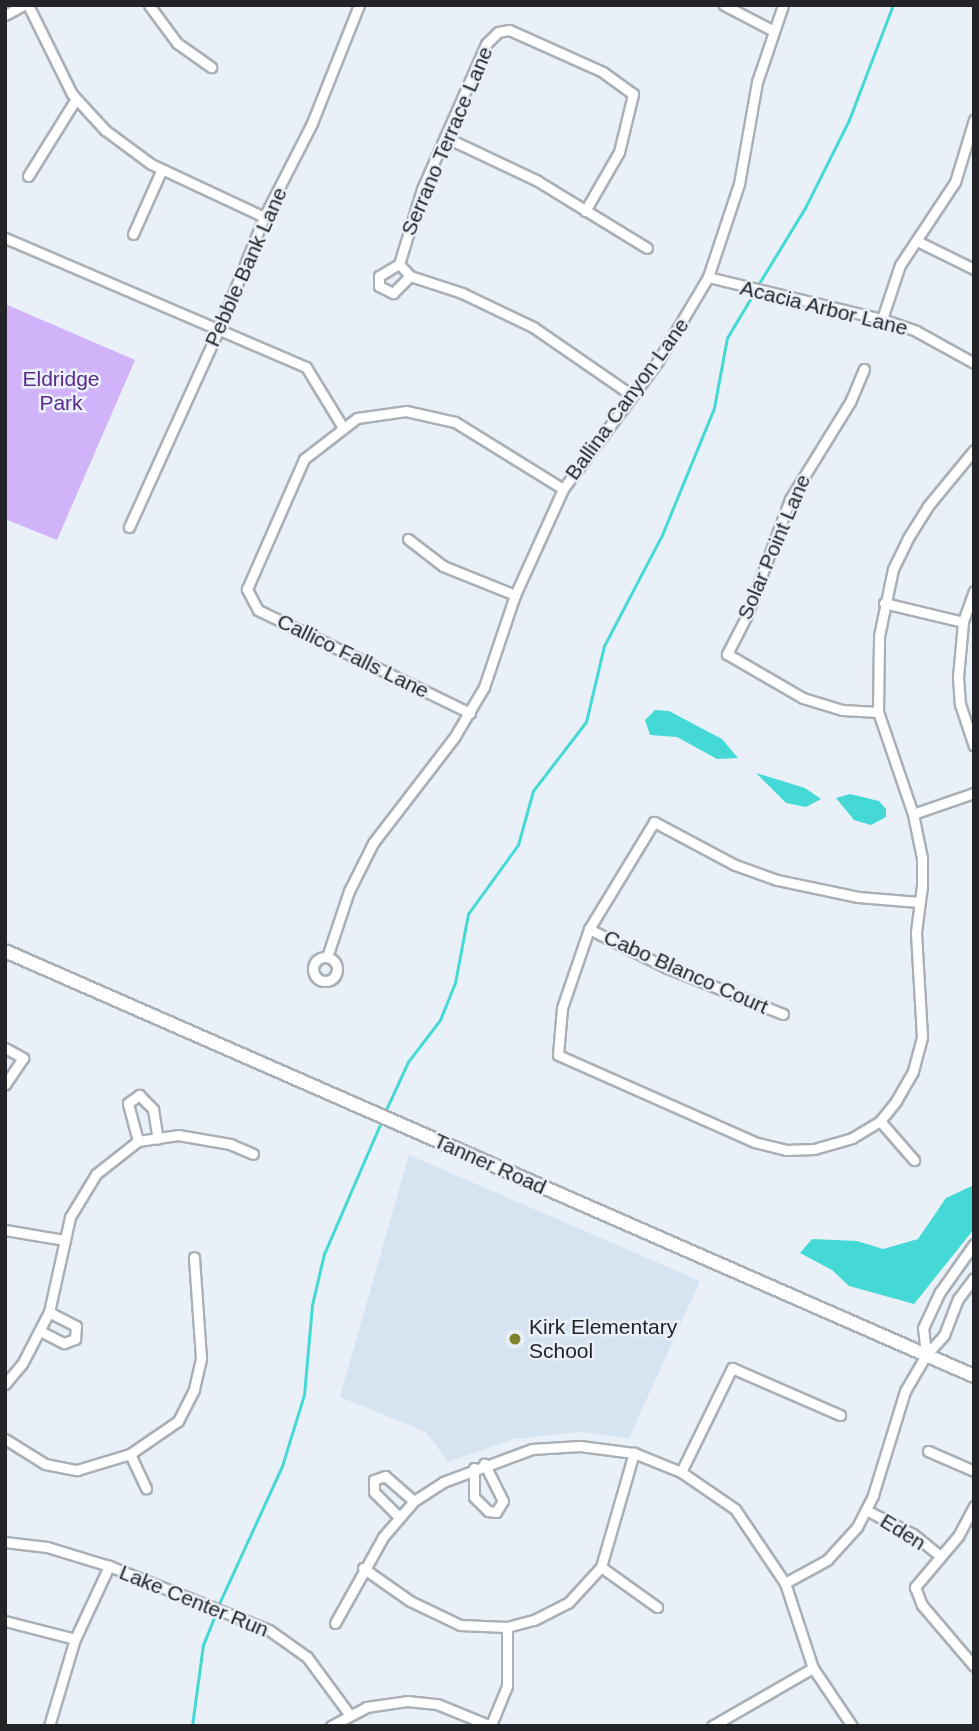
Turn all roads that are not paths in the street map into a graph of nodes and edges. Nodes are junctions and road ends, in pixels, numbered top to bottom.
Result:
1 (26, 5) edge
2 (149, 5) edge
3 (359, 5) edge
4 (724, 5) edge
5 (783, 5) edge
6 (5, 15) edge
7 (774, 31) junction
8 (211, 66) dead end
9 (76, 99) junction
10 (974, 120) edge
11 (445, 137) junction
12 (162, 169) junction
13 (28, 176) dead end
14 (585, 211) junction
15 (264, 217) junction
16 (133, 234) dead end
17 (5, 238) edge
18 (917, 241) junction
19 (648, 248) dead end
20 (974, 269) edge
21 (404, 270) junction
22 (708, 277) junction
23 (882, 319) junction
24 (219, 329) junction
25 (974, 363) edge
26 (864, 369) dead end
27 (630, 394) junction
28 (342, 426) junction
29 (974, 450) edge
30 (562, 489) junction
31 (129, 527) dead end
32 (408, 539) dead end
33 (974, 591) edge
34 (515, 595) junction
35 (884, 603) junction
36 (963, 622) junction
37 (878, 712) junction
38 (470, 713) junction
39 (973, 742) edge
40 (974, 793) edge
41 (913, 814) junction
42 (919, 902) junction
43 (589, 929) junction
44 (5, 951) edge
45 (327, 957) dead end
46 (783, 1014) dead end
47 (5, 1048) edge
48 (5, 1085) edge
49 (880, 1121) junction
50 (158, 1139) junction
51 (138, 1141) junction
52 (253, 1154) dead end
53 (914, 1160) dead end
54 (5, 1230) edge
55 (65, 1240) junction
56 (974, 1244) edge
57 (194, 1257) dead end
58 (974, 1278) edge
59 (49, 1312) junction
60 (40, 1331) junction
61 (926, 1355) junction
62 (974, 1376) edge
63 (5, 1384) edge
64 (840, 1415) dead end
65 (5, 1439) edge
66 (928, 1451) dead end
67 (634, 1453) junction
68 (130, 1454) junction
69 (484, 1464) junction
70 (474, 1468) junction
71 (974, 1471) edge
72 (681, 1472) junction
73 (146, 1489) dead end
74 (414, 1501) junction
75 (974, 1506) edge
76 (866, 1510) junction
77 (399, 1517) junction
78 (5, 1542) edge
79 (940, 1556) junction
80 (109, 1566) junction
81 (601, 1567) junction
82 (363, 1568) junction
83 (785, 1583) junction
84 (657, 1607) dead end
85 (5, 1621) edge
86 (335, 1623) dead end
87 (507, 1627) junction
88 (75, 1639) junction
89 (974, 1666) edge
90 (813, 1668) junction
91 (349, 1714) junction
92 (49, 1726) edge
93 (331, 1726) edge
94 (491, 1726) edge
95 (712, 1726) edge
96 (852, 1726) edge

1 - 6 street
1 - 9 street
2 - 8 street
3 - 15 street, Pebble Bank Lane
4 - 7 street
5 - 7 street, Ballina Canyon Lane
7 - 22 street, Ballina Canyon Lane
9 - 12 street
9 - 13 street
10 - 18 street
11 - 14 street
11 - 14 street, Serrano Terrace Lane
11 - 21 street, Serrano Terrace Lane
12 - 15 street
12 - 16 street
14 - 19 street
15 - 24 street, Pebble Bank Lane
17 - 24 street
18 - 20 street
18 - 23 street
21 - 21 street, Serrano Terrace Lane
21 - 27 street
22 - 23 street, Acacia Arbor Lane
22 - 27 street, Ballina Canyon Lane
23 - 25 street, Acacia Arbor Lane
24 - 28 street
24 - 31 street, Pebble Bank Lane
26 - 37 street, Solar Point Lane
27 - 30 street, Ballina Canyon Lane
28 - 30 street
28 - 38 street, Callico Falls Lane
29 - 35 street
30 - 34 street, Ballina Canyon Lane
32 - 34 street
33 - 36 street
34 - 38 street, Ballina Canyon Lane
35 - 36 street
35 - 37 street
36 - 39 street
37 - 41 street
38 - 45 street, Ballina Canyon Lane
40 - 41 street
41 - 42 street
42 - 43 street
42 - 49 street
43 - 46 street, Cabo Blanco Court
43 - 49 street
44 - 61 main road, Tanner Road
47 - 48 street
49 - 53 street
50 - 51 street
50 - 51 street
50 - 52 street
51 - 55 street
54 - 55 street
55 - 59 street
56 - 61 street
57 - 68 street
58 - 61 street
59 - 60 street
59 - 60 street
60 - 63 street
61 - 62 main road, Tanner Road
61 - 76 street
64 - 72 street
65 - 68 street
66 - 71 street
67 - 69 street
67 - 72 street
67 - 81 street
68 - 73 street
69 - 70 street
69 - 70 street
70 - 74 street
72 - 83 street
74 - 77 street
74 - 77 street
75 - 79 street
76 - 79 street, Eden
76 - 83 street
77 - 82 street
78 - 80 street, Lake Center Run
79 - 89 street
80 - 88 street
80 - 91 street, Lake Center Run
81 - 84 street
81 - 87 street
82 - 86 street
82 - 87 street
83 - 90 street
85 - 88 street
87 - 94 street
88 - 92 street
90 - 95 street
90 - 96 street
91 - 93 street
91 - 94 street

